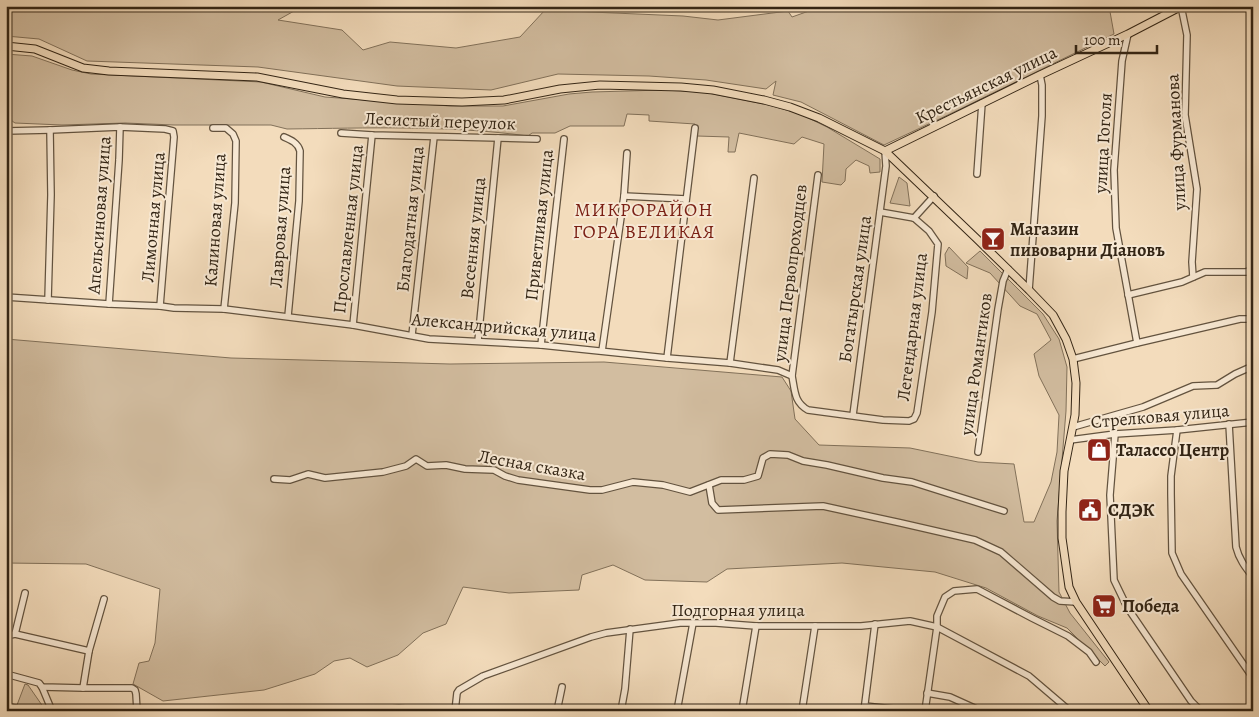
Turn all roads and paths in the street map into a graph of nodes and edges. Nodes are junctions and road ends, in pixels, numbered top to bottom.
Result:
1 (1181, 6) edge
2 (1252, 6) edge
3 (1253, 14) edge
4 (1128, 34) junction
5 (6, 46) edge
6 (1040, 74) junction
7 (982, 103) junction
8 (120, 127) junction
9 (213, 128) dead end
10 (694, 128) dead end
11 (50, 130) junction
12 (6, 131) edge
13 (341, 133) dead end
14 (372, 135) junction
15 (284, 137) dead end
16 (434, 137) junction
17 (498, 138) junction
18 (537, 139) dead end
19 (564, 139) dead end
20 (885, 151) junction
21 (627, 153) dead end
22 (818, 174) dead end
23 (977, 174) dead end
24 (754, 178) dead end
25 (624, 196) junction
26 (934, 196) junction
27 (686, 199) junction
28 (880, 212) junction
29 (914, 218) junction
30 (1008, 269) junction
31 (1253, 269) edge
32 (1193, 277) junction
33 (1029, 290) junction
34 (1128, 295) junction
35 (6, 297) edge
36 (48, 300) junction
37 (109, 304) junction
38 (160, 306) junction
39 (224, 309) junction
40 (288, 316) junction
41 (1253, 319) edge
42 (353, 324) junction
43 (412, 335) junction
44 (478, 341) junction
45 (1137, 343) junction
46 (541, 345) junction
47 (602, 351) junction
48 (667, 358) junction
49 (1073, 359) junction
50 (730, 363) junction
51 (1253, 366) edge
52 (792, 376) junction
53 (853, 415) junction
54 (1253, 422) edge
55 (1229, 424) junction
56 (1072, 427) junction
57 (1177, 430) junction
58 (1115, 434) junction
59 (1070, 440) junction
60 (978, 452) dead end
61 (274, 479) dead end
62 (709, 484) junction
63 (1004, 510) dead end
64 (1253, 578) edge
65 (24, 593) dead end
66 (104, 599) dead end
67 (1076, 602) junction
68 (693, 623) junction
69 (874, 624) junction
70 (756, 626) junction
71 (815, 626) junction
72 (937, 627) junction
73 (630, 629) junction
74 (15, 634) junction
75 (6, 636) edge
76 (89, 651) junction
77 (1096, 662) dead end
78 (6, 674) edge
79 (1253, 678) edge
80 (42, 687) junction
81 (562, 687) dead end
82 (83, 688) junction
83 (927, 693) junction
84 (864, 708) edge
85 (52, 711) edge
86 (137, 711) edge
87 (380, 711) edge
88 (420, 711) edge
89 (454, 711) edge
90 (557, 711) edge
91 (621, 711) edge
92 (677, 711) edge
93 (742, 711) edge
94 (802, 711) edge
95 (912, 711) edge
96 (925, 711) edge
97 (981, 711) edge
98 (1070, 711) edge
99 (1149, 711) edge
100 (1201, 711) edge

1 - 4 main road, Крестьянская улица
1 - 32 street, улица Фурманова
2 - 3 street
4 - 6 main road, Крестьянская улица
4 - 34 street, улица Гоголя
5 - 20 main road
6 - 7 main road, Крестьянская улица
6 - 33 street
7 - 20 main road, Крестьянская улица
7 - 23 street
8 - 11 street
8 - 37 street, Апельсиновая улица
8 - 38 street, Лимонная улица
9 - 39 street, Калиновая улица
10 - 27 street
11 - 12 street
11 - 36 street
13 - 14 street, Лесистый переулок
14 - 16 street, Лесистый переулок
14 - 42 street, Прославленная улица
15 - 40 street, Лавровая улица
16 - 17 street, Лесистый переулок
16 - 43 street, Благодатная улица
17 - 18 street, Лесистый переулок
17 - 44 street, Весенняя улица
19 - 46 street, Приветливая улица
20 - 26 main road
20 - 28 street, Богатырская улица
21 - 25 street
22 - 52 street, улица Первопроходцев
24 - 50 street
25 - 27 street
25 - 47 street
26 - 29 street
26 - 30 main road
27 - 48 street
28 - 29 street
28 - 53 street, Богатырская улица
29 - 53 street, Легендарная улица
30 - 33 main road
30 - 60 street, улица Романтиков
31 - 32 street
32 - 34 street
33 - 49 main road
34 - 45 street, улица Гоголя
35 - 36 street, Александрийская улица
36 - 37 street, Александрийская улица
37 - 38 street, Александрийская улица
38 - 39 street, Александрийская улица
39 - 40 street, Александрийская улица
40 - 42 street, Александрийская улица
41 - 45 street
42 - 43 street, Александрийская улица
43 - 44 street, Александрийская улица
44 - 46 street, Александрийская улица
45 - 49 street
46 - 47 street, Александрийская улица
47 - 48 street, Александрийская улица
48 - 50 street, Александрийская улица
49 - 56 main road
50 - 52 street, Александрийская улица
51 - 56 street
52 - 53 street
54 - 55 street, Стрелковая улица
55 - 57 street, Стрелковая улица
55 - 64 street
56 - 59 main road
57 - 58 street, Стрелковая улица
57 - 79 street
58 - 59 street, Стрелковая улица
58 - 100 street
59 - 67 main road
61 - 62 street, Лесная сказка
62 - 63 street, Лесная сказка
62 - 67 street
65 - 74 street
66 - 76 street
67 - 99 main road
68 - 70 street, Подгорная улица
68 - 73 street, Подгорная улица
68 - 92 street
69 - 71 street, Подгорная улица
69 - 72 street, Подгорная улица
69 - 84 street
70 - 71 street, Подгорная улица
70 - 93 street
71 - 94 street
72 - 77 street
72 - 83 street
72 - 98 street, Подгорная улица
73 - 89 street, Подгорная улица
73 - 91 street
74 - 75 street
74 - 76 street
76 - 82 street
78 - 80 street
80 - 82 street
80 - 85 street
81 - 90 street
82 - 86 street
83 - 96 street
83 - 97 street
84 - 95 street
87 - 88 street

